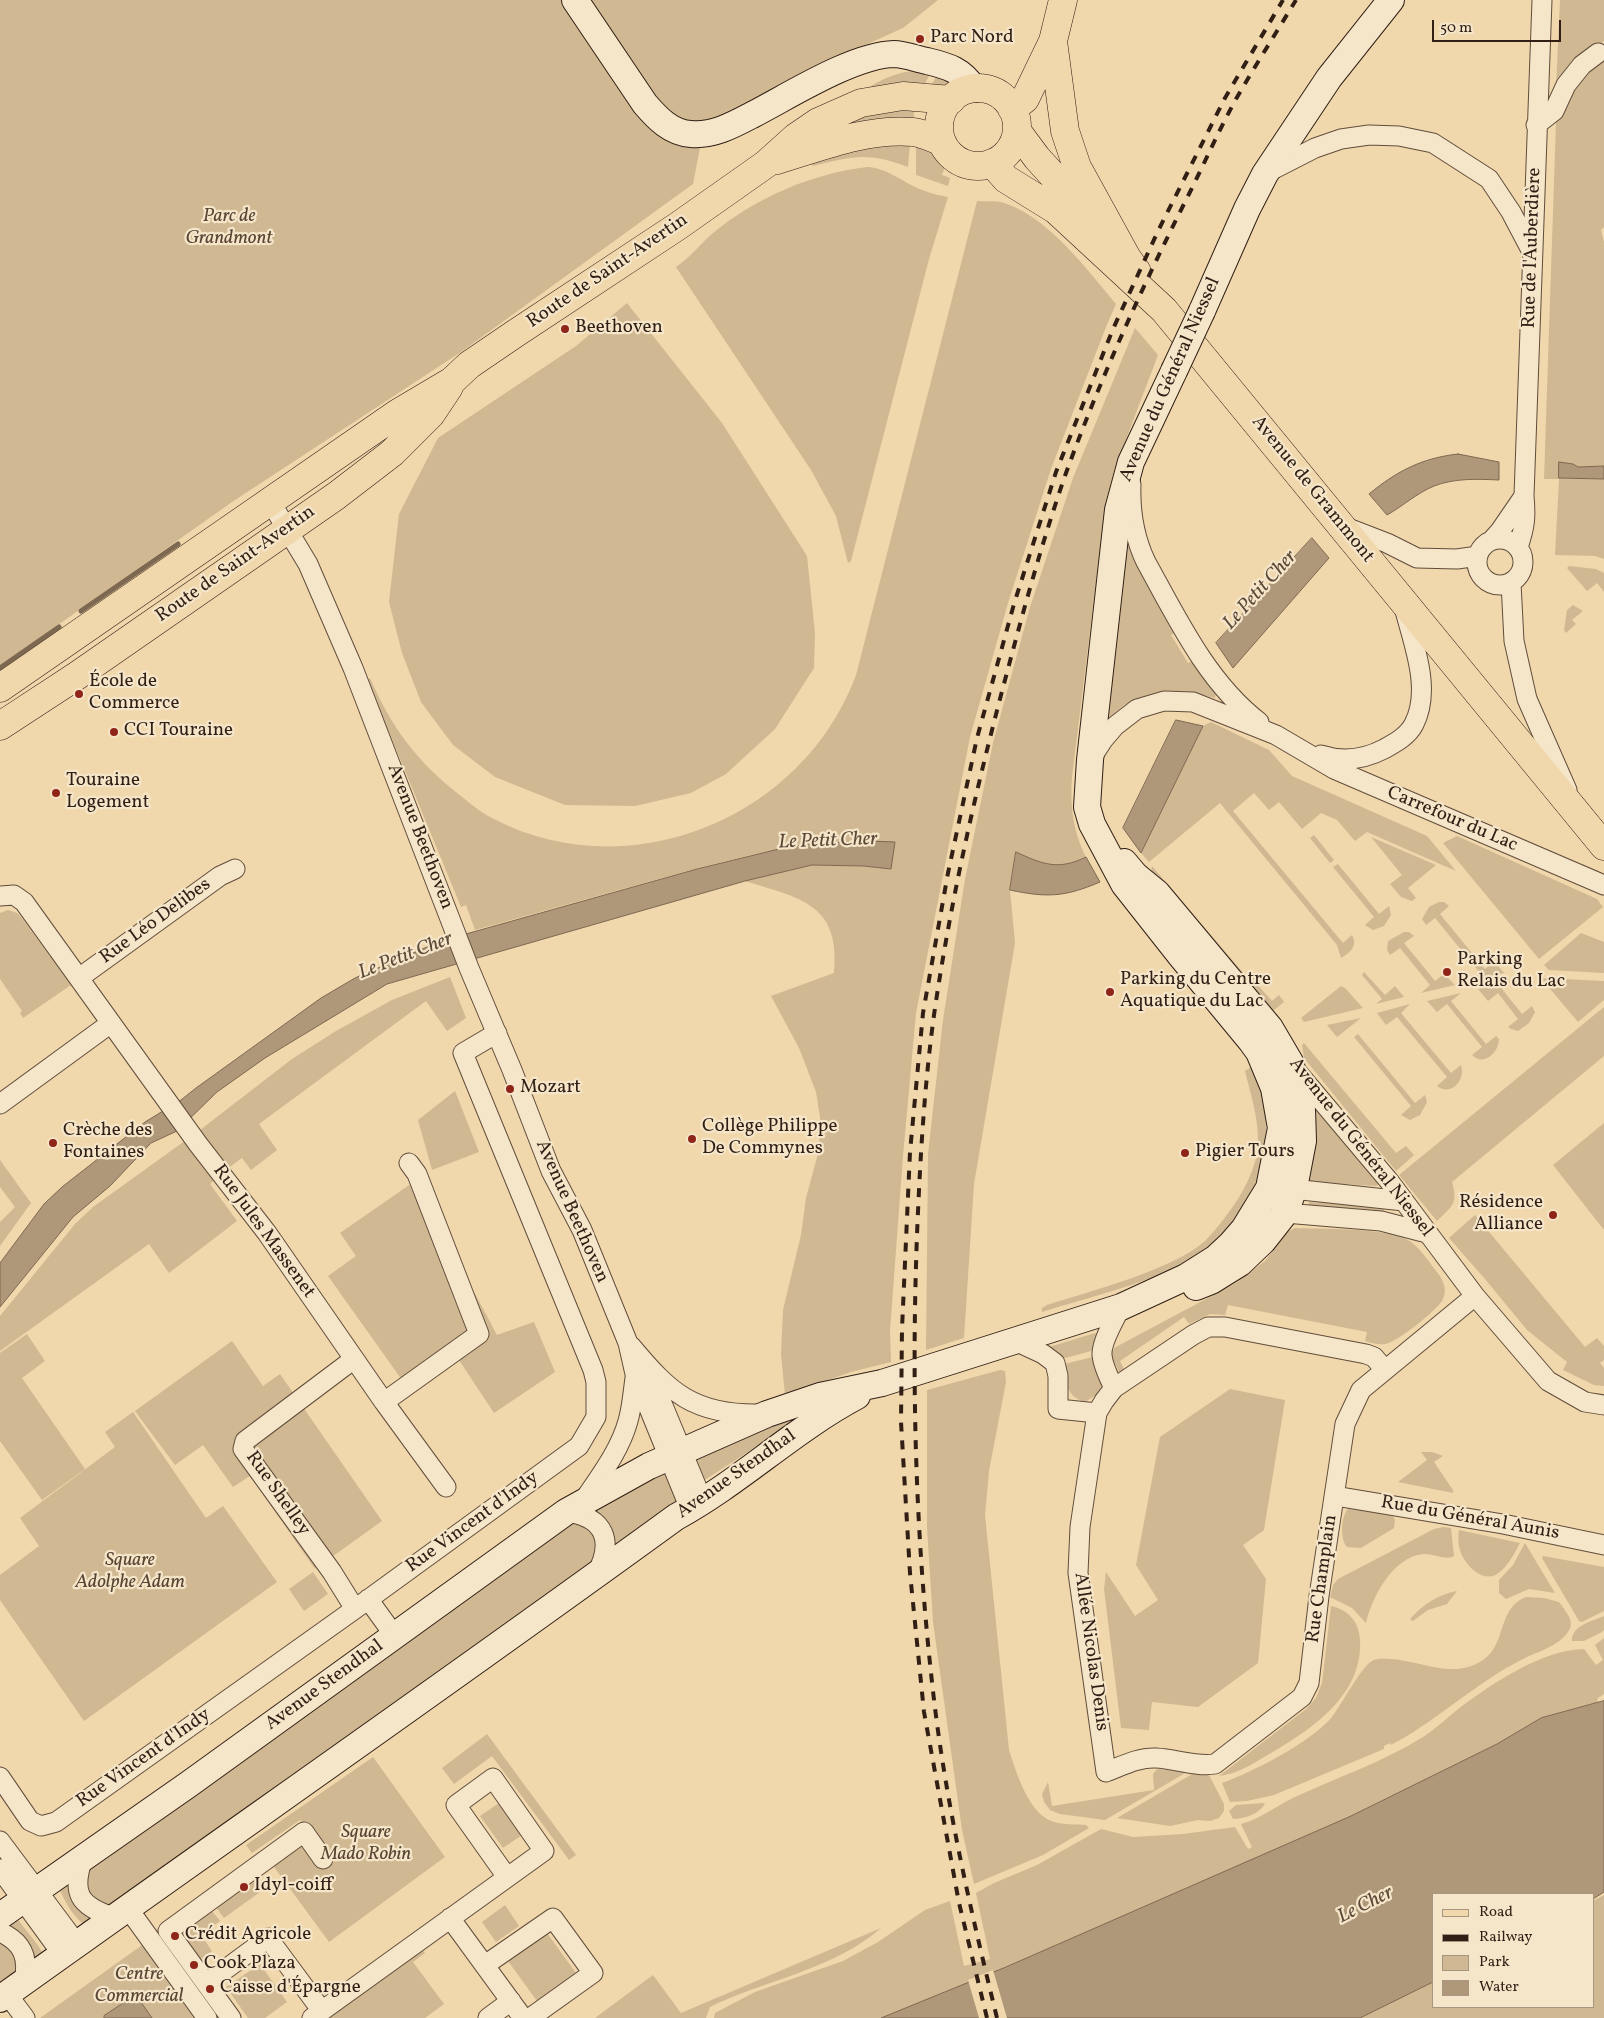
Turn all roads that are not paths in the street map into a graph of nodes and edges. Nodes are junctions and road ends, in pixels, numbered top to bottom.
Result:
1 (575, 0) edge
2 (1063, 0) edge
3 (1542, 0) edge
4 (1390, 4) edge
5 (1053, 41) junction
6 (1598, 53) dead end
7 (962, 94) junction
8 (1014, 120) junction
9 (1536, 125) junction
10 (942, 142) junction
11 (992, 163) junction
12 (766, 164) junction
13 (1265, 174) junction
14 (1532, 252) junction
15 (1127, 258) junction
16 (1164, 310) junction
17 (452, 381) junction
18 (1131, 462) junction
19 (1524, 496) junction
20 (270, 501) junction
21 (1340, 525) junction
22 (287, 528) junction
23 (1491, 541) junction
24 (1518, 547) junction
25 (1478, 556) junction
26 (1511, 583) junction
27 (1401, 599) junction
28 (0, 688) edge
29 (0, 726) edge
30 (1276, 735) junction
31 (1303, 749) junction
32 (1090, 760) junction
33 (1578, 814) junction
34 (1092, 824) junction
35 (1604, 846) edge
36 (235, 870) dead end
37 (1604, 885) edge
38 (0, 896) edge
39 (79, 978) junction
40 (111, 1023) junction
41 (497, 1033) junction
42 (1290, 1062) junction
43 (1274, 1088) joint
44 (0, 1104) edge
45 (409, 1163) dead end
46 (1282, 1188) junction
47 (1404, 1201) junction
48 (1285, 1213) junction
49 (1427, 1233) junction
50 (1475, 1296) junction
51 (1121, 1307) junction
52 (1015, 1341) junction
53 (354, 1359) junction
54 (640, 1368) junction
55 (1385, 1370) junction
56 (882, 1383) junction
57 (1114, 1388) junction
58 (384, 1402) junction
59 (1604, 1405) edge
60 (1097, 1413) junction
61 (767, 1414) junction
62 (675, 1454) junction
63 (446, 1487) dead end
64 (1335, 1496) junction
65 (697, 1506) junction
66 (574, 1507) junction
67 (1604, 1545) edge
68 (596, 1575) junction
69 (362, 1604) junction
70 (394, 1635) junction
71 (1106, 1772) joint
72 (0, 1777) edge
73 (0, 1841) edge
74 (83, 1858) junction
75 (323, 1859) dead end
76 (0, 1870) edge
77 (507, 1877) junction
78 (30, 1895) junction
79 (120, 1912) junction
80 (0, 1916) edge
81 (450, 1918) junction
82 (0, 1932) edge
83 (70, 1949) junction
84 (484, 1965) junction
85 (207, 1983) junction
86 (11, 1991) edge
87 (511, 2001) junction
88 (317, 2014) edge
89 (25, 2018) edge
90 (207, 2018) edge
91 (231, 2018) edge
92 (488, 2018) edge
93 (523, 2018) edge
94 (530, 2018) edge

1 - 7 street
2 - 5 main road
3 - 9 street, Rue de l'Auberdière
4 - 13 street, Avenue du Général Niessel
5 - 8 main road
5 - 15 main road
6 - 9 street
7 - 8 main road
7 - 10 main road
7 - 12 main road, Route de Saint-Avertin
8 - 11 main road
8 - 15 main road
9 - 14 street, Rue de l'Auberdière
10 - 11 main road
10 - 12 main road, Route de Saint-Avertin
11 - 16 main road, Avenue de Grammont
12 - 17 main road, Route de Saint-Avertin
13 - 14 street
13 - 18 street, Avenue du Général Niessel, bridge
14 - 19 street, Rue de l'Auberdière
15 - 16 main road
16 - 21 main road, Avenue de Grammont
17 - 20 main road, Route de Saint-Avertin
17 - 22 main road, Route de Saint-Avertin
18 - 30 street, Carrefour du Lac
18 - 32 street, Avenue du Général Niessel
19 - 23 street
19 - 24 street, Rue de l'Auberdière
20 - 22 street, Avenue Beethoven
20 - 28 main road, Route de Saint-Avertin
21 - 25 street
21 - 27 main road, Avenue de Grammont
22 - 29 main road, Route de Saint-Avertin
22 - 41 street, Avenue Beethoven
23 - 24 street
23 - 25 street
24 - 26 street
25 - 26 street
26 - 33 street
27 - 31 street, Carrefour du Lac
27 - 33 main road, Avenue de Grammont
30 - 31 street, Carrefour du Lac
30 - 32 street, Carrefour du Lac
31 - 37 street, Carrefour du Lac
32 - 34 street, Avenue du Général Niessel
33 - 35 main road, Avenue de Grammont
34 - 42 street, Avenue du Général Niessel
34 - 43 street, Avenue du Général Niessel
36 - 39 street, Rue Léo Delibes
38 - 39 street, Rue Jules Massenet
39 - 40 street, Rue Jules Massenet
40 - 44 street
40 - 53 street, Rue Jules Massenet
41 - 54 street, Avenue Beethoven
41 - 69 street, Rue Vincent d'Indy
42 - 46 street, Avenue Stendhal
42 - 47 street, Avenue du Général Niessel
43 - 46 street, Avenue Stendhal
45 - 58 street
46 - 47 street
46 - 48 street, Avenue Stendhal
46 - 51 street, Avenue Stendhal
47 - 49 street, Avenue du Général Niessel
48 - 49 street
48 - 51 street, Avenue Stendhal
49 - 50 street, Avenue du Général Niessel
50 - 55 street, Rue Champlain
50 - 59 street, Avenue du Général Niessel
51 - 52 street, Avenue Stendhal
51 - 57 street
52 - 56 street, Avenue Stendhal
52 - 60 street
53 - 58 street, Rue Jules Massenet
53 - 69 street, Rue Shelley
54 - 61 street
54 - 62 street, Avenue Beethoven
54 - 66 street, Avenue Beethoven
55 - 57 street, Allée Nicolas Denis
55 - 64 street, Rue Champlain
56 - 61 street, Avenue Stendhal
56 - 65 street, Avenue Stendhal
57 - 60 street, Allée Nicolas Denis
58 - 63 street, Rue Jules Massenet
60 - 71 street, Allée Nicolas Denis
61 - 62 street, Avenue Stendhal
62 - 65 street, Avenue Beethoven
62 - 66 street, Avenue Stendhal
64 - 67 street, Rue du Général Aunis
64 - 71 street, Rue Champlain
65 - 68 street, Avenue Stendhal
66 - 68 street
66 - 70 street, Avenue Stendhal
68 - 79 street, Avenue Stendhal
69 - 70 street
69 - 72 street, Rue Vincent d'Indy
70 - 74 street, Avenue Stendhal
73 - 78 street
74 - 78 street, Avenue Stendhal
74 - 79 street
75 - 85 street
76 - 78 street
77 - 77 street
77 - 81 street
78 - 80 street, Avenue Stendhal
78 - 83 street
79 - 83 street, Avenue Stendhal
79 - 90 street
81 - 84 street
81 - 88 street
82 - 86 street
83 - 86 street, Avenue Stendhal
84 - 87 street
84 - 94 street
85 - 88 street
85 - 91 street
86 - 89 street
87 - 92 street
87 - 93 street

